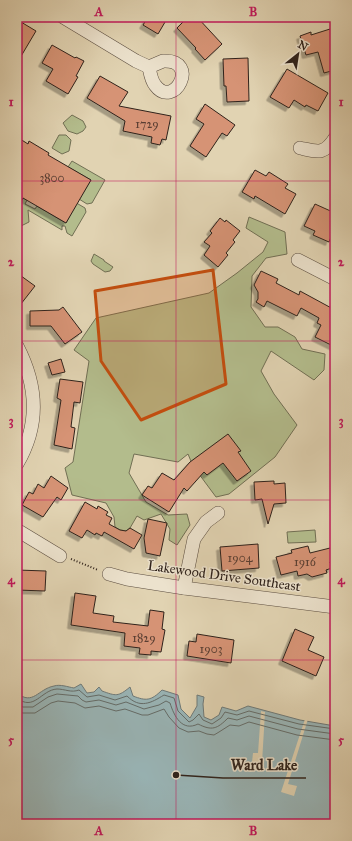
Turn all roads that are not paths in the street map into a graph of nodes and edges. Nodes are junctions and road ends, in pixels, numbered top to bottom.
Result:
1 (63, 17) edge
2 (148, 67) dead end
3 (335, 138) edge
4 (300, 148) dead end
5 (298, 260) dead end
6 (335, 279) edge
7 (17, 346) edge
8 (17, 464) edge
9 (218, 513) dead end
10 (17, 530) edge
11 (60, 556) road end
12 (109, 574) road end
13 (184, 588) junction
14 (335, 607) edge

1 - 2 street
3 - 4 street
5 - 6 street
7 - 8 street
9 - 13 street
10 - 11 street
12 - 13 street, Lakewood Drive Southeast
13 - 14 street, Lakewood Drive Southeast

